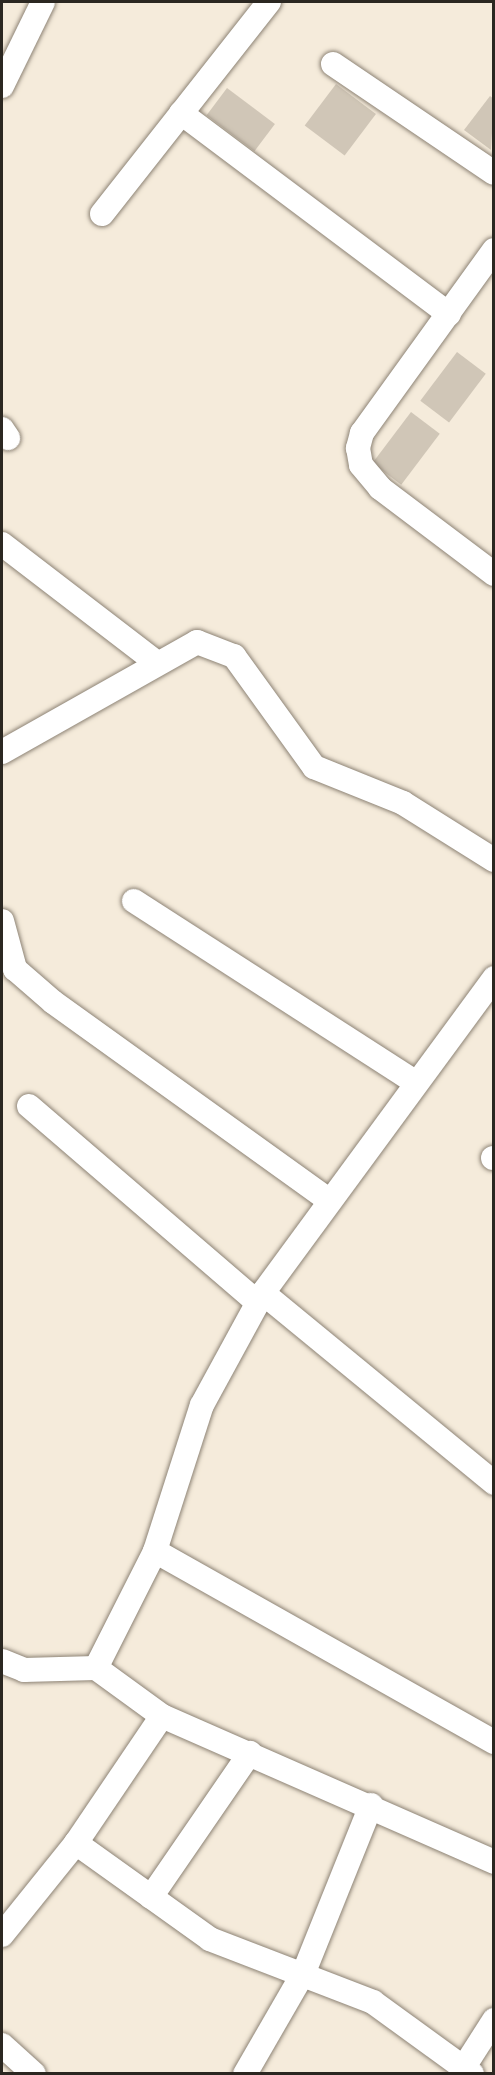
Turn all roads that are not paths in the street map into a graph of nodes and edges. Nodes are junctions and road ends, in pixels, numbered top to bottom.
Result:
1 (43, 2) edge
2 (269, 2) edge
3 (333, 64) dead end
4 (2, 86) edge
5 (181, 113) junction
6 (494, 173) edge
7 (102, 214) dead end
8 (494, 250) edge
9 (449, 314) junction
10 (2, 544) edge
11 (494, 574) edge
12 (157, 663) junction
13 (2, 752) edge
14 (494, 860) edge
15 (134, 902) dead end
16 (2, 921) edge
17 (494, 978) edge
18 (415, 1082) junction
19 (29, 1106) dead end
20 (330, 1201) junction
21 (260, 1298) junction
22 (494, 1484) edge
23 (155, 1551) junction
24 (2, 1661) edge
25 (96, 1668) junction
26 (162, 1716) junction
27 (494, 1742) edge
28 (250, 1753) junction
29 (371, 1805) junction
30 (76, 1843) junction
31 (494, 1862) edge
32 (151, 1897) junction
33 (2, 1935) edge
34 (304, 1972) junction
35 (494, 2020) edge
36 (2, 2045) edge
37 (468, 2070) edge
38 (34, 2073) edge
39 (245, 2073) edge

1 - 4 street
2 - 5 street
3 - 6 street
5 - 7 street
5 - 9 street
8 - 9 street
9 - 11 street
10 - 12 street
12 - 13 street
12 - 14 street
15 - 18 street
16 - 20 street
17 - 18 street
18 - 20 street
19 - 21 street
20 - 21 street
21 - 22 street
21 - 23 street
23 - 25 street
23 - 27 street
24 - 25 street
25 - 26 street
26 - 28 street
26 - 30 street
28 - 29 street
28 - 32 street
29 - 31 street
29 - 34 street
30 - 32 street
30 - 33 street
32 - 34 street
34 - 37 street
34 - 39 street
35 - 37 street
36 - 38 street

